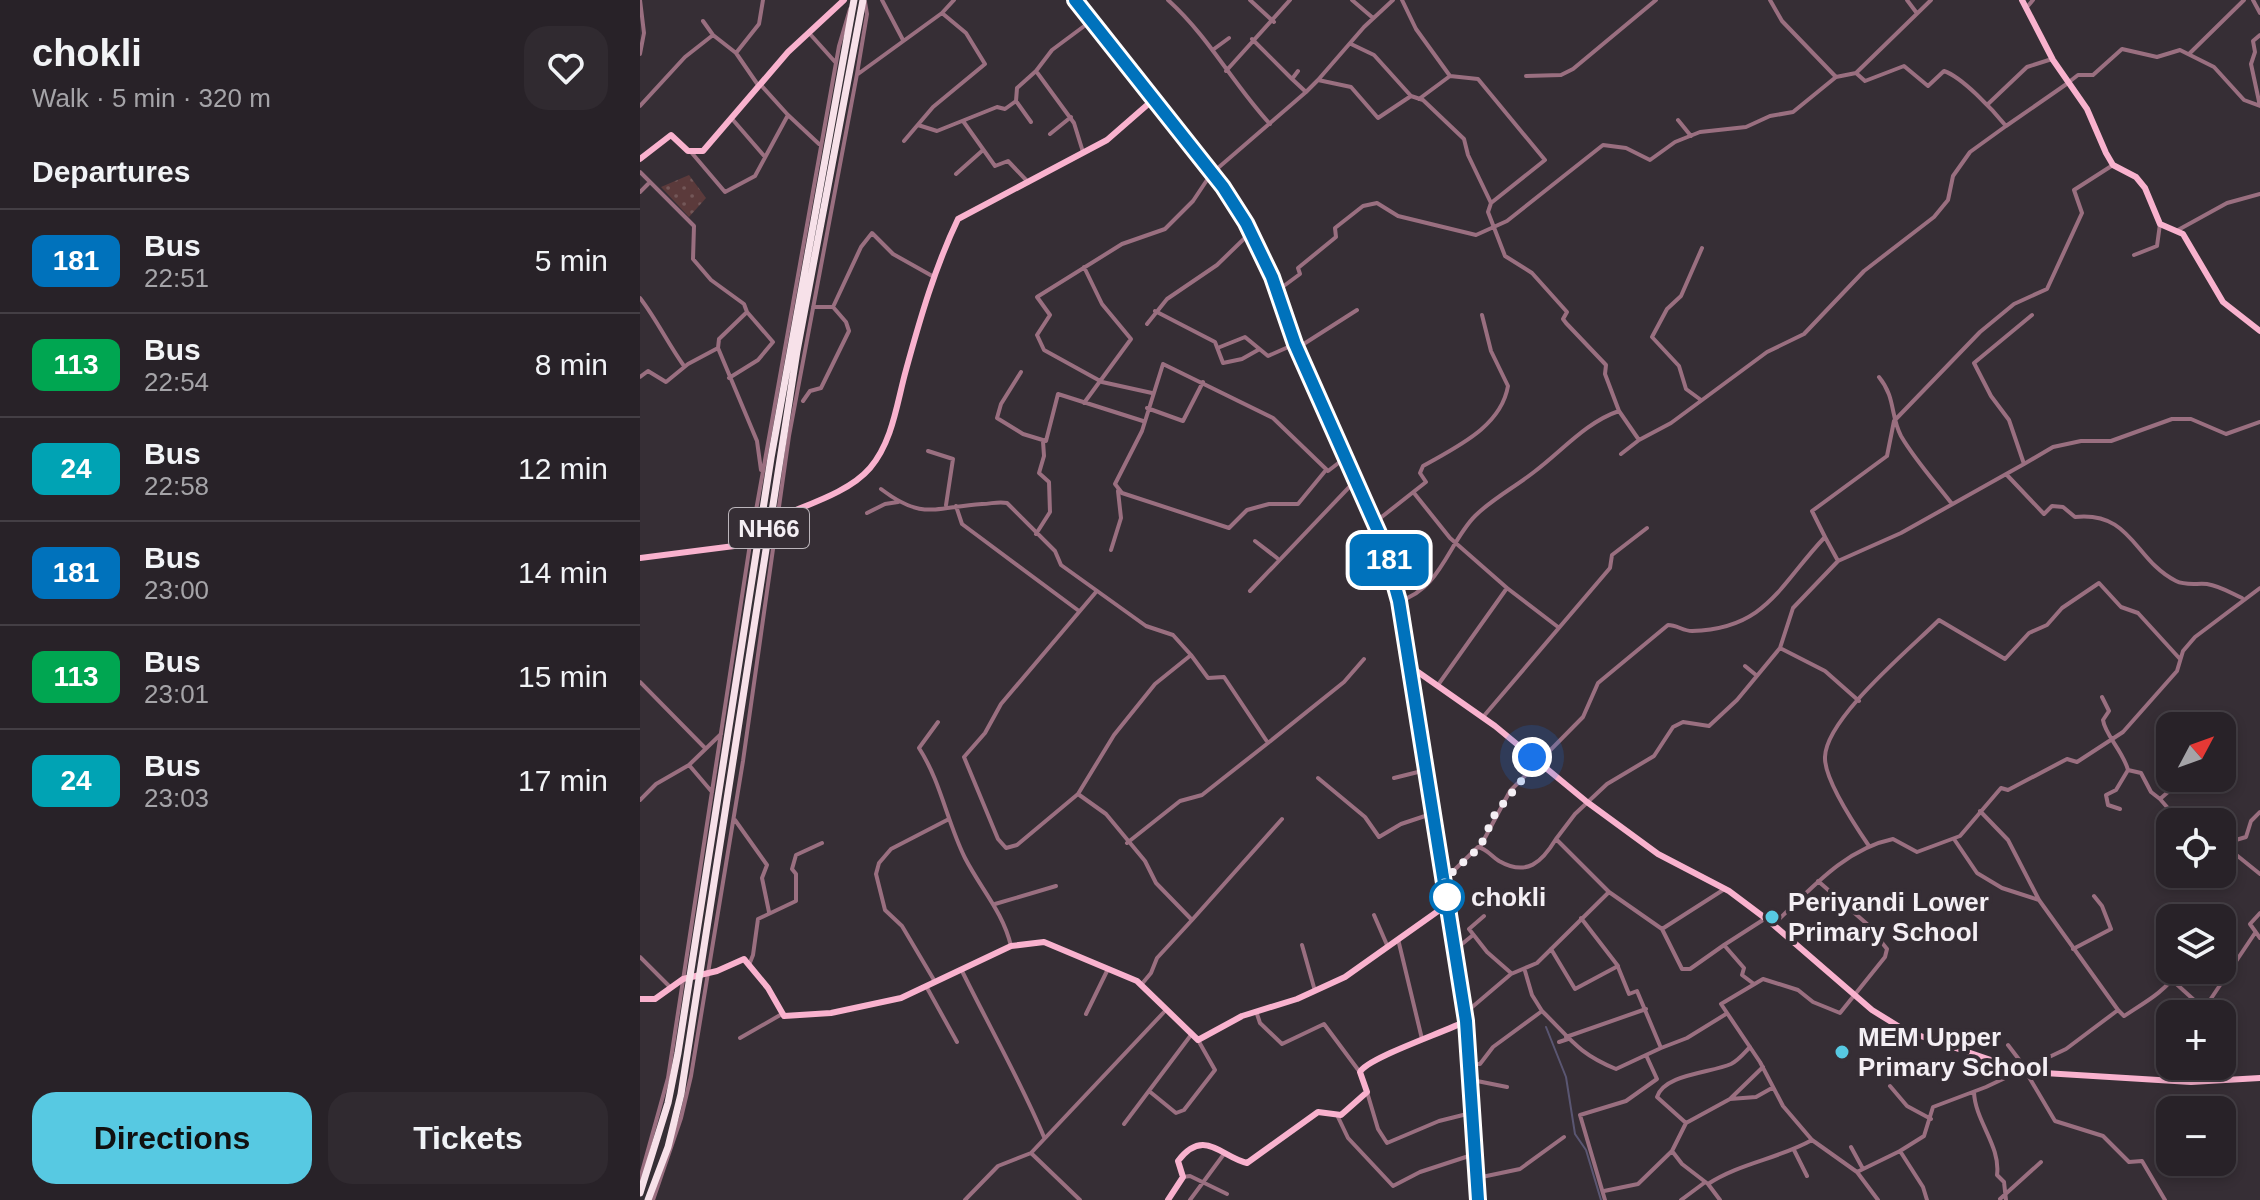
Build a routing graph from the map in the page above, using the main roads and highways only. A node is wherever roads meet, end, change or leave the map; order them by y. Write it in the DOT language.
graph roads {
  1 [pos="844,0"];
  2 [pos="864,0"];
  3 [pos="1075,0"];
  4 [pos="2022,0"];
  5 [pos="854,2"];
  6 [pos="1154,99"];
  7 [pos="640,159"];
  8 [pos="2260,331"];
  9 [pos="773,542"];
  10 [pos="750,544"];
  11 [pos="640,558"];
  12 [pos="1408,665"];
  13 [pos="1448,904"];
  14 [pos="703,974"];
  15 [pos="686,978"];
  16 [pos="640,999"];
  17 [pos="1465,1017"];
  18 [pos="2260,1078"];
  19 [pos="640,1193"];
  20 [pos="650,1200"];
  21 [pos="1168,1200"];
  22 [pos="1478,1200"];
  1 -- 7 [label="main road"];
  2 -- 14 [label="highway, NH66"];
  3 -- 6 [label="main road"];
  4 -- 8 [label="main road"];
  5 -- 15 [label="highway, NH66"];
  6 -- 9 [label="main road"];
  6 -- 12 [label="main road"];
  10 -- 11 [label="main road"];
  12 -- 13 [label="main road"];
  12 -- 18 [label="main road"];
  13 -- 14 [label="main road"];
  13 -- 17 [label="main road"];
  14 -- 15 [label="main road"];
  14 -- 20 [label="highway, NH66"];
  15 -- 16 [label="main road"];
  15 -- 19 [label="highway, NH66"];
  17 -- 21 [label="main road"];
  17 -- 22 [label="main road"];
}
